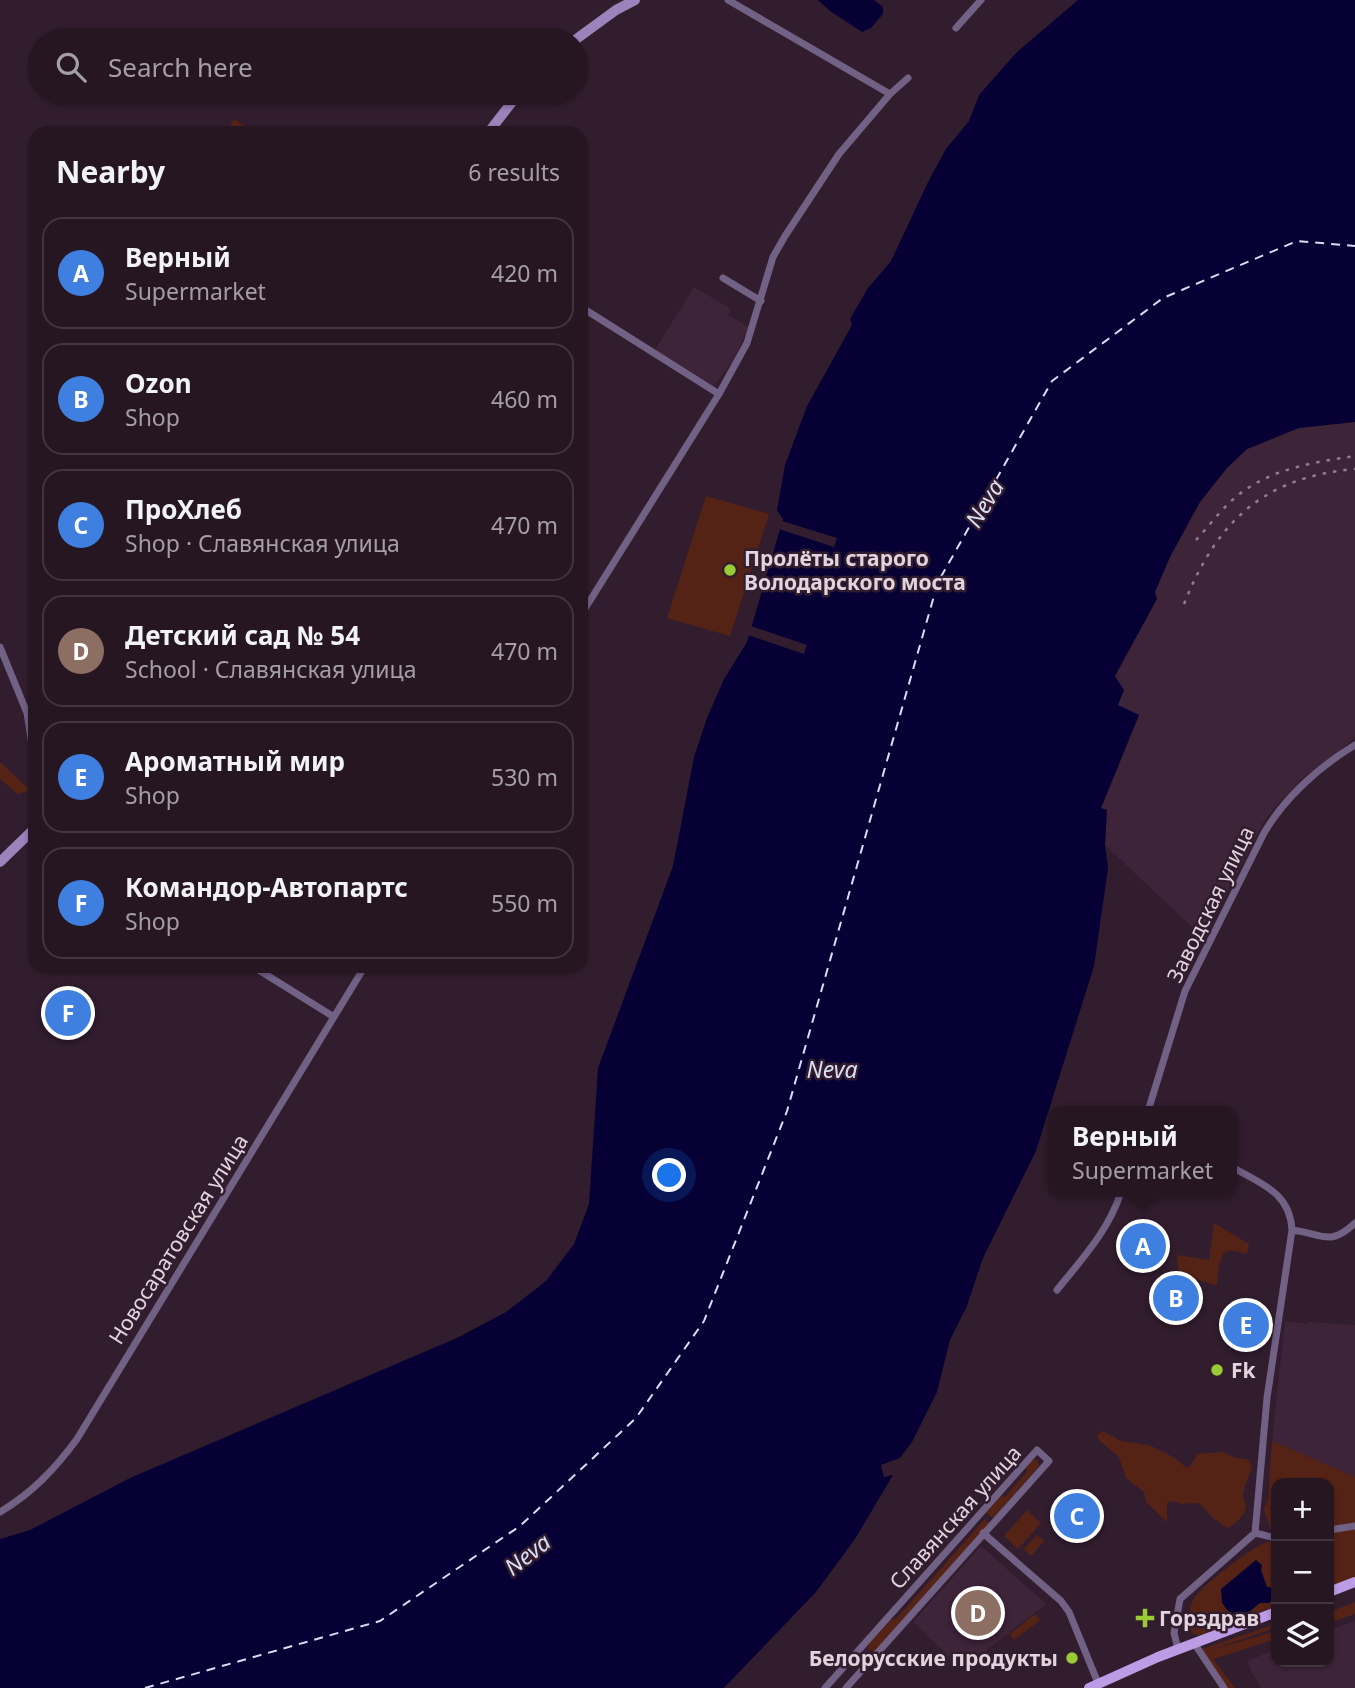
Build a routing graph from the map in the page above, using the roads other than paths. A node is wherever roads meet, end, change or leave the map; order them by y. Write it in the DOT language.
graph roads {
  1 [pos="635,0"];
  2 [pos="728,0"];
  3 [pos="981,0"];
  4 [pos="956,28"];
  5 [pos="588,30"];
  6 [pos="908,78"];
  7 [pos="890,94"];
  8 [pos="510,105"];
  9 [pos="493,126"];
  10 [pos="723,278"];
  11 [pos="761,300"];
  12 [pos="588,311"];
  13 [pos="719,394"];
  14 [pos="588,604"];
  15 [pos="0,647"];
  16 [pos="28,719"];
  17 [pos="1355,745"];
  18 [pos="28,835"];
  19 [pos="0,862"];
  20 [pos="263,973"];
  21 [pos="361,973"];
  22 [pos="334,1017"];
  23 [pos="1150,1106"];
  24 [pos="1237,1170"];
  25 [pos="1119,1197"];
  26 [pos="1355,1223"];
  27 [pos="1292,1230"];
  28 [pos="1057,1290"];
  29 [pos="0,1512"];
  30 [pos="1355,1526"];
  31 [pos="1334,1529"];
  32 [pos="983,1533"];
  33 [pos="1255,1533"];
  34 [pos="1271,1537"];
  35 [pos="1355,1583"];
  36 [pos="1334,1590"];
  37 [pos="1271,1614"];
  38 [pos="1194,1643"];
  39 [pos="1178,1649"];
  40 [pos="858,1652"];
  41 [pos="869,1662"];
  42 [pos="1094,1686"];
  43 [pos="825,1688"];
  44 [pos="846,1688"];
  45 [pos="1224,1688"];
  1 -- 5 [label="main road"];
  2 -- 7 [label="street"];
  3 -- 4 [label="street"];
  6 -- 7 [label="street"];
  7 -- 11 [label="street"];
  8 -- 9 [label="main road"];
  10 -- 11 [label="street"];
  11 -- 13 [label="street"];
  12 -- 13 [label="street"];
  13 -- 14 [label="street"];
  15 -- 16 [label="street"];
  17 -- 23 [label="street, Заводская улица"];
  18 -- 19 [label="main road"];
  20 -- 22 [label="street"];
  21 -- 22 [label="street, Новосаратовская улица"];
  22 -- 29 [label="street, Новосаратовская улица"];
  24 -- 27 [label="street"];
  25 -- 28 [label="street"];
  26 -- 27 [label="street"];
  27 -- 33 [label="street"];
  30 -- 31 [label="street"];
  32 -- 40 [label="street, Славянская улица"];
  32 -- 41 [label="street, Славянская улица"];
  32 -- 42 [label="street"];
  33 -- 34 [label="street"];
  33 -- 39 [label="street"];
  35 -- 36 [label="main road"];
  37 -- 38 [label="main road"];
  38 -- 39 [label="main road"];
  38 -- 45 [label="street"];
  39 -- 42 [label="main road"];
  40 -- 41 [label="street"];
  40 -- 43 [label="street, Славянская улица"];
  41 -- 44 [label="street, Славянская улица"];
}
